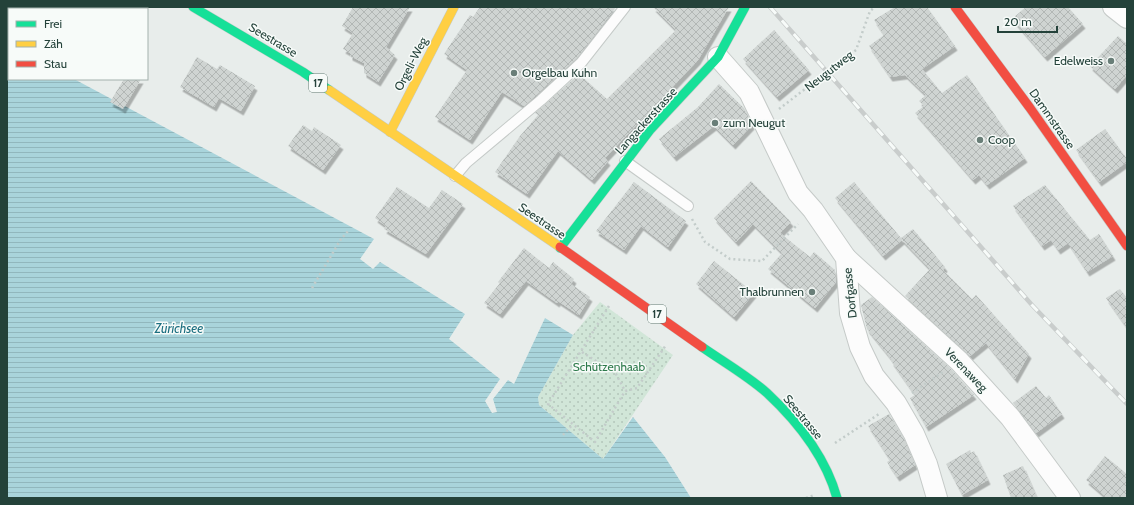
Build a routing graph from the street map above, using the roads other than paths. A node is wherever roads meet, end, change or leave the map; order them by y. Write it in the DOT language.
graph roads {
  1 [pos="193,7"];
  2 [pos="454,7"];
  3 [pos="625,7"];
  4 [pos="745,7"];
  5 [pos="956,7"];
  6 [pos="1113,7"];
  7 [pos="208,10"];
  8 [pos="1127,18"];
  9 [pos="718,57"];
  10 [pos="390,132"];
  11 [pos="625,161"];
  12 [pos="455,176"];
  13 [pos="688,211"];
  14 [pos="1127,246"];
  15 [pos="560,248"];
  16 [pos="846,258"];
  17 [pos="838,498"];
  18 [pos="937,498"];
  19 [pos="1070,498"];
  1 -- 7 [label="main road, Seestrasse / 17"];
  2 -- 10 [label="main road, Orgeli-Weg"];
  3 -- 12 [label="lane"];
  4 -- 9 [label="main road, Langackerstrasse"];
  5 -- 14 [label="main road, Dammstrasse"];
  6 -- 8 [label="street"];
  7 -- 10 [label="main road, Seestrasse / 17"];
  9 -- 11 [label="main road, Langackerstrasse"];
  9 -- 16 [label="street, Dorfgasse"];
  10 -- 12 [label="main road, Seestrasse / 17"];
  11 -- 13 [label="lane"];
  11 -- 15 [label="main road, Langackerstrasse"];
  12 -- 15 [label="main road, Seestrasse / 17"];
  15 -- 17 [label="main road, Seestrasse / 17"];
  16 -- 18 [label="street, Dorfgasse"];
  16 -- 19 [label="street, Verenaweg"];
}
